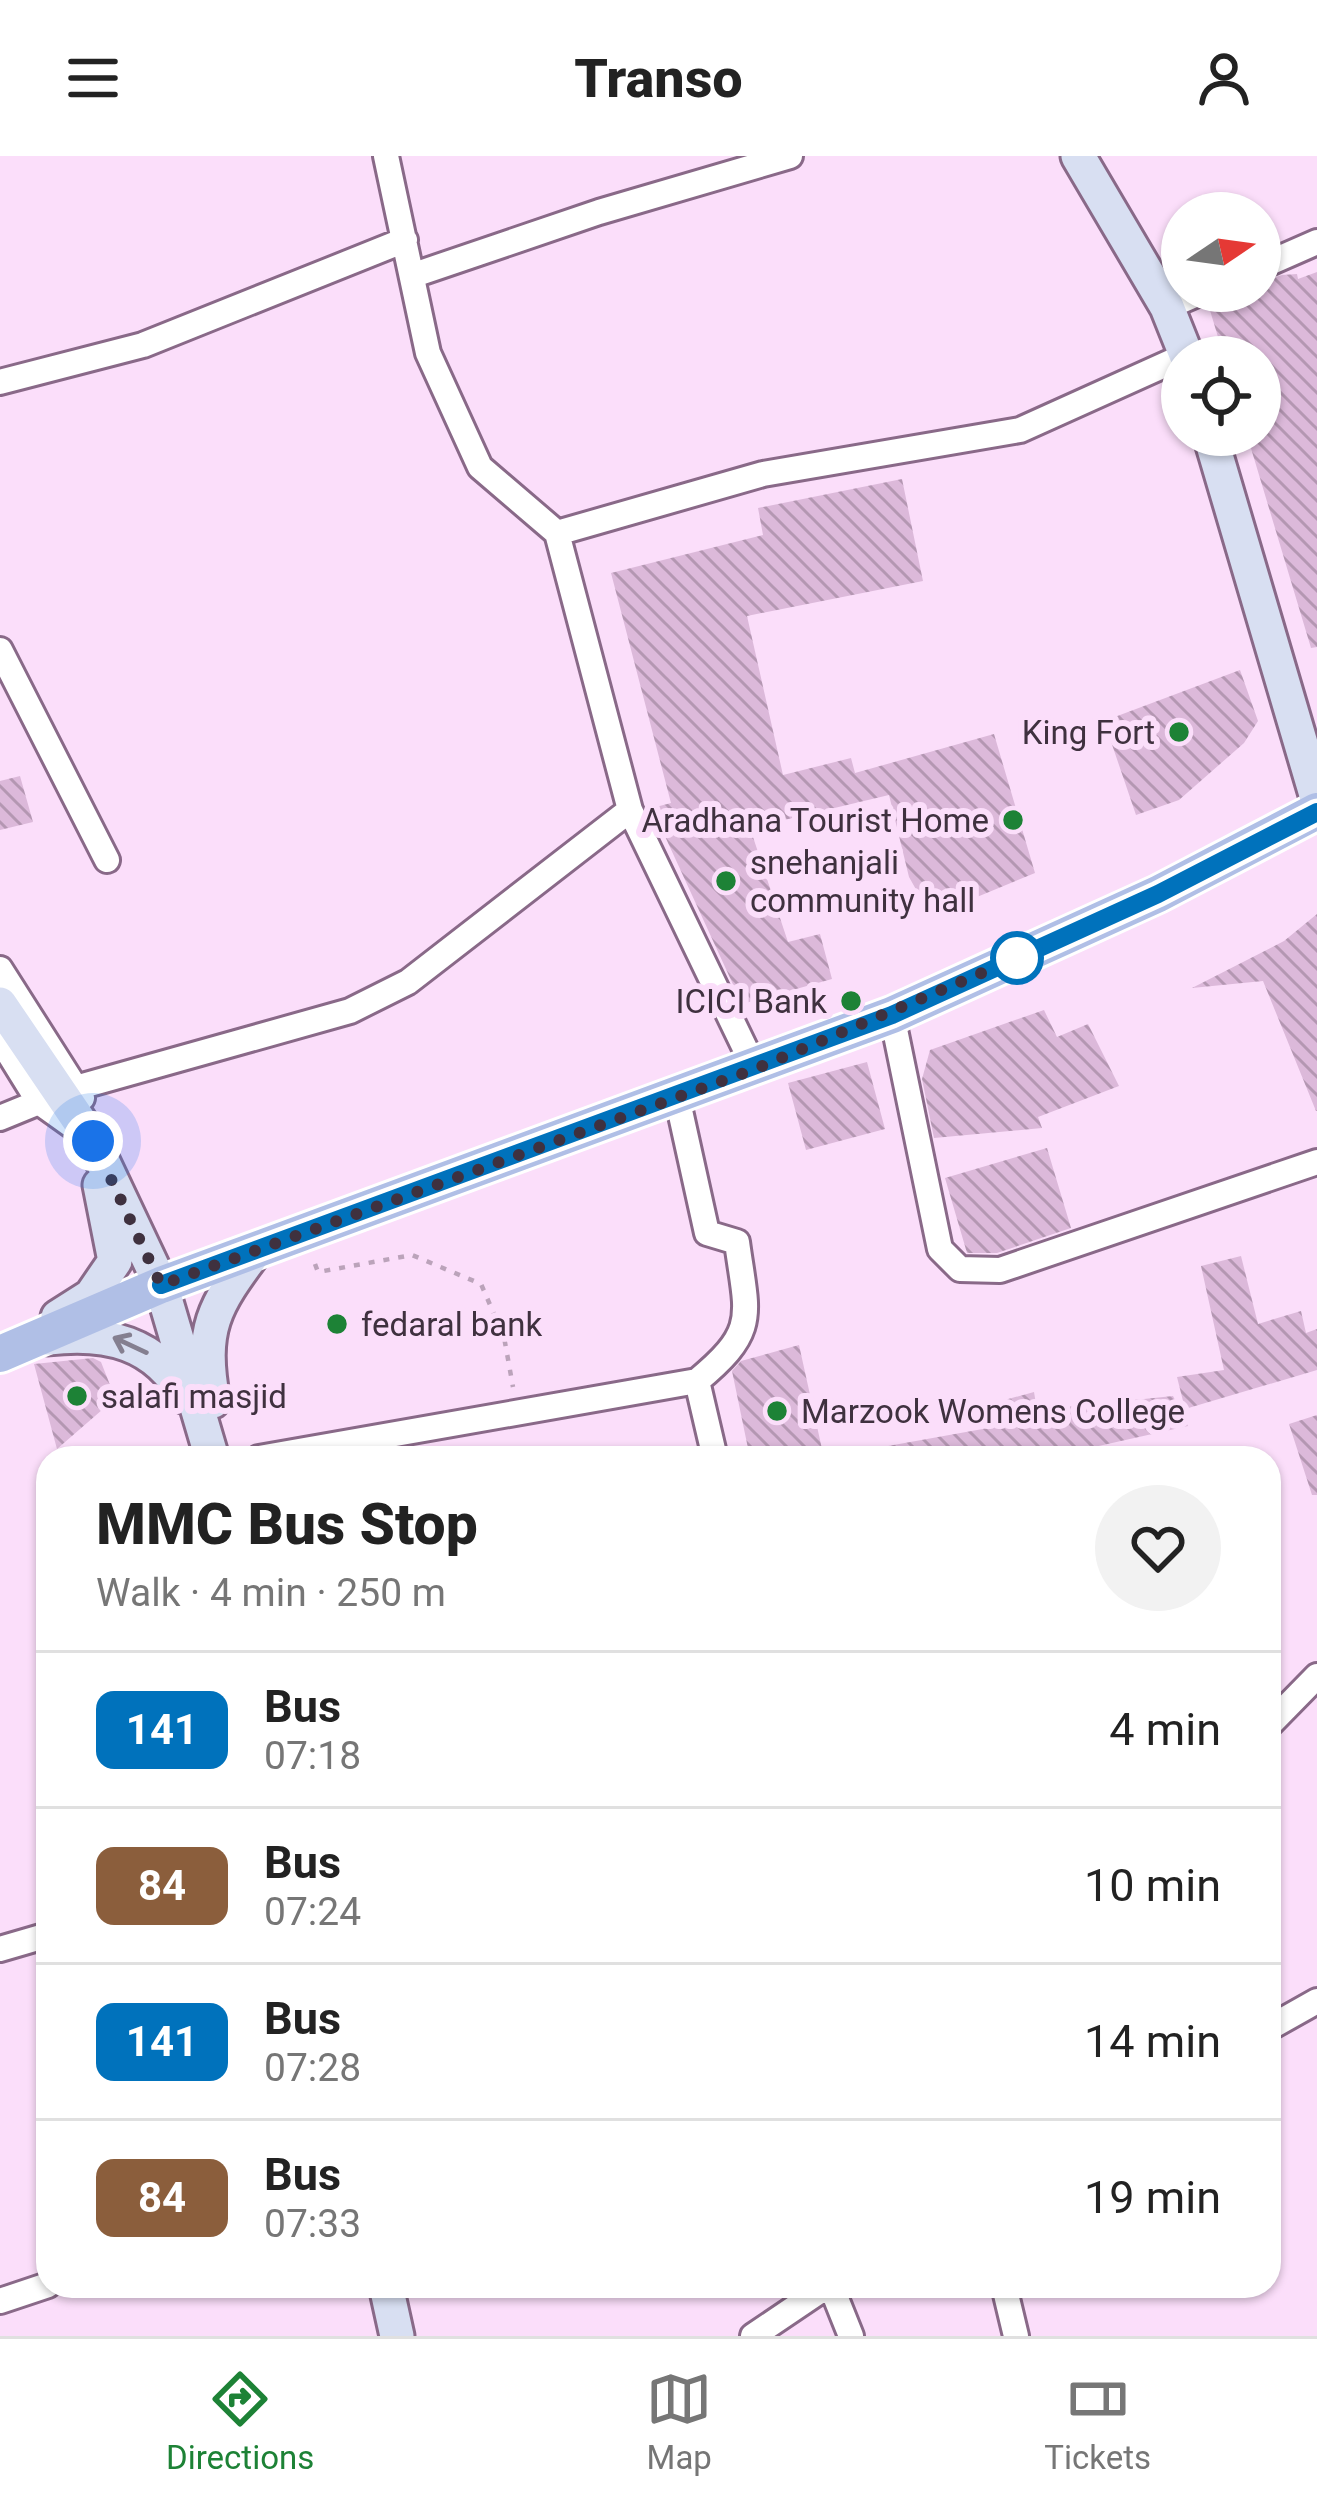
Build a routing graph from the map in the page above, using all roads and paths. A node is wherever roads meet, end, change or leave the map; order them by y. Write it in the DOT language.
graph roads {
  1 [pos="386,156"];
  2 [pos="790,156"];
  3 [pos="1078,156"];
  4 [pos="405,240"];
  5 [pos="1317,242"];
  6 [pos="1281,258"];
  7 [pos="414,275"];
  8 [pos="1161,297"];
  9 [pos="1161,367"];
  10 [pos="0,382"];
  11 [pos="1216,456"];
  12 [pos="557,532"];
  13 [pos="0,650"];
  14 [pos="1317,798"];
  15 [pos="630,810"];
  16 [pos="1317,812"];
  17 [pos="106,860"];
  18 [pos="0,969"];
  19 [pos="0,1004"];
  20 [pos="892,1015"];
  21 [pos="0,1039"];
  22 [pos="755,1069"];
  23 [pos="79,1087"];
  24 [pos="677,1097"];
  25 [pos="39,1102"];
  26 [pos="0,1118"];
  27 [pos="98,1154"];
  28 [pos="1317,1162"];
  29 [pos="302,1234"];
  30 [pos="256,1250"];
  31 [pos="161,1285"];
  32 [pos="10,1347"];
  33 [pos="697,1381"];
  34 [pos="517,1411"];
  35 [pos="201,1425"];
  36 [pos="209,1446"];
  37 [pos="213,1446"];
  38 [pos="325,1446"];
  39 [pos="712,1446"];
  40 [pos="1317,1676"];
  41 [pos="1281,1713"];
  42 [pos="36,1938"];
  43 [pos="0,1949"];
  44 [pos="1317,2001"];
  45 [pos="1281,2021"];
  46 [pos="36,2289"];
  47 [pos="389,2298"];
  48 [pos="811,2298"];
  49 [pos="834,2298"];
  50 [pos="1007,2298"];
  51 [pos="0,2301"];
  52 [pos="397,2336"];
  53 [pos="753,2336"];
  54 [pos="851,2336"];
  55 [pos="1016,2336"];
  1 -- 4 [label="street"];
  2 -- 7 [label="street"];
  3 -- 8 [label="main road"];
  4 -- 7 [label="street"];
  4 -- 10 [label="street"];
  5 -- 6 [label="street"];
  7 -- 12 [label="street"];
  9 -- 12 [label="street"];
  11 -- 14 [label="main road"];
  12 -- 15 [label="street"];
  13 -- 17 [label="street"];
  15 -- 22 [label="street"];
  15 -- 23 [label="street"];
  16 -- 20 [label="main road"];
  18 -- 23 [label="street"];
  19 -- 27 [label="main road"];
  20 -- 22 [label="main road"];
  20 -- 28 [label="street"];
  21 -- 25 [label="street"];
  22 -- 24 [label="main road"];
  23 -- 27 [label="street"];
  24 -- 29 [label="main road"];
  24 -- 33 [label="street"];
  25 -- 26 [label="street"];
  25 -- 27 [label="street"];
  27 -- 31 [label="main road"];
  27 -- 32 [label="main road"];
  29 -- 30 [label="main road"];
  29 -- 34 [label="path"];
  30 -- 31 [label="main road"];
  30 -- 37 [label="main road"];
  31 -- 32 [label="main road"];
  31 -- 35 [label="main road"];
  35 -- 32 [label="main road, one-way"];
  33 -- 34 [label="street"];
  33 -- 39 [label="street"];
  34 -- 38 [label="street"];
  35 -- 36 [label="main road"];
  40 -- 41 [label="street"];
  42 -- 43 [label="street"];
  44 -- 45 [label="street"];
  46 -- 51 [label="street"];
  47 -- 52 [label="main road"];
  48 -- 53 [label="street"];
  49 -- 54 [label="street"];
  50 -- 55 [label="street"];
}
